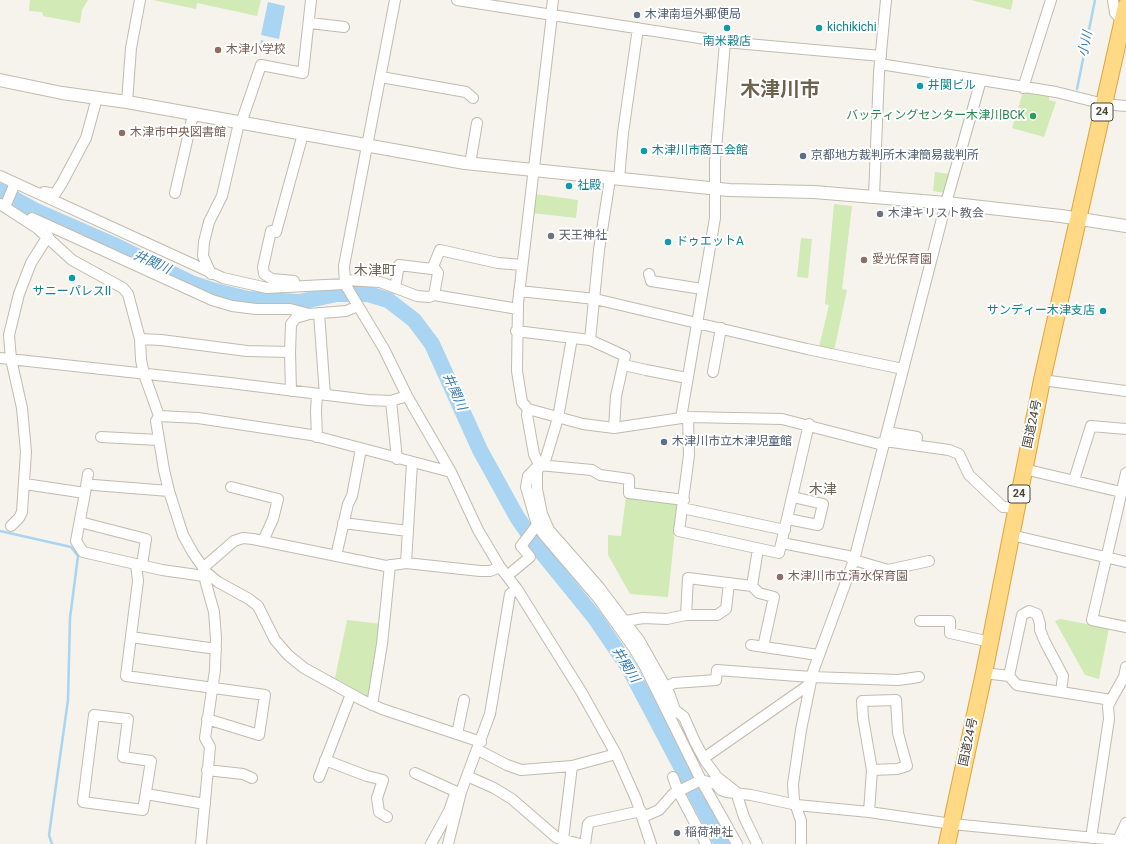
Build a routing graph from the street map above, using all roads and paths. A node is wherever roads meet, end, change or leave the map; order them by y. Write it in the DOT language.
graph roads {
  1 [pos="140,0"];
  2 [pos="312,0"];
  3 [pos="395,0"];
  4 [pos="457,0"];
  5 [pos="553,0"];
  6 [pos="882,0"];
  7 [pos="1051,0"];
  8 [pos="1113,0"];
  9 [pos="1126,6"];
  10 [pos="552,15"];
  11 [pos="310,23"];
  12 [pos="1124,23"];
  13 [pos="344,27"];
  14 [pos="638,28"];
  15 [pos="725,42"];
  16 [pos="880,60"];
  17 [pos="381,77"];
  18 [pos="0,80"];
  19 [pos="981,80"];
  20 [pos="1022,88"];
  21 [pos="97,98"];
  22 [pos="473,98"];
  23 [pos="127,102"];
  24 [pos="1104,104"];
  25 [pos="1126,106"];
  26 [pos="193,115"];
  27 [pos="477,122"];
  28 [pos="240,123"];
  29 [pos="303,134"];
  30 [pos="367,145"];
  31 [pos="470,164"];
  32 [pos="534,172"];
  33 [pos="0,176"];
  34 [pos="614,179"];
  35 [pos="15,185"];
  36 [pos="715,188"];
  37 [pos="175,193"];
  38 [pos="874,196"];
  39 [pos="946,203"];
  40 [pos="3,205"];
  41 [pos="1077,219"];
  42 [pos="1126,226"];
  43 [pos="48,236"];
  44 [pos="522,265"];
  45 [pos="433,266"];
  46 [pos="211,274"];
  47 [pos="648,274"];
  48 [pos="346,284"];
  49 [pos="331,286"];
  50 [pos="395,288"];
  51 [pos="702,290"];
  52 [pos="519,291"];
  53 [pos="434,295"];
  54 [pos="596,299"];
  55 [pos="356,304"];
  56 [pos="518,308"];
  57 [pos="314,313"];
  58 [pos="696,322"];
  59 [pos="721,328"];
  60 [pos="516,331"];
  61 [pos="572,338"];
  62 [pos="140,339"];
  63 [pos="590,340"];
  64 [pos="290,352"];
  65 [pos="0,358"];
  66 [pos="11,360"];
  67 [pos="624,364"];
  68 [pos="903,369"];
  69 [pos="713,372"];
  70 [pos="144,374"];
  71 [pos="687,378"];
  72 [pos="1042,380"];
  73 [pos="291,390"];
  74 [pos="1126,391"];
  75 [pos="321,394"];
  76 [pos="407,396"];
  77 [pos="391,401"];
  78 [pos="528,409"];
  79 [pos="159,416"];
  80 [pos="684,417"];
  81 [pos="558,418"];
  82 [pos="809,424"];
  83 [pos="614,428"];
  84 [pos="1126,429"];
  85 [pos="886,436"];
  86 [pos="101,437"];
  87 [pos="317,437"];
  88 [pos="159,440"];
  89 [pos="361,449"];
  90 [pos="397,459"];
  91 [pos="412,463"];
  92 [pos="539,465"];
  93 [pos="1024,469"];
  94 [pos="450,472"];
  95 [pos="1126,473"];
  96 [pos="88,474"];
  97 [pos="1074,480"];
  98 [pos="25,484"];
  99 [pos="94,485"];
  100 [pos="231,487"];
  101 [pos="169,490"];
  102 [pos="1121,492"];
  103 [pos="85,493"];
  104 [pos="793,497"];
  105 [pos="683,504"];
  106 [pos="1017,508"];
  107 [pos="788,519"];
  108 [pos="80,522"];
  109 [pos="343,523"];
  110 [pos="11,526"];
  111 [pos="535,527"];
  112 [pos="785,530"];
  113 [pos="408,531"];
  114 [pos="1011,535"];
  115 [pos="263,541"];
  116 [pos="782,543"];
  117 [pos="758,549"];
  118 [pos="336,556"];
  119 [pos="1106,557"];
  120 [pos="854,560"];
  121 [pos="929,561"];
  122 [pos="1126,562"];
  123 [pos="406,563"];
  124 [pos="139,564"];
  125 [pos="390,565"];
  126 [pos="500,566"];
  127 [pos="205,573"];
  128 [pos="507,576"];
  129 [pos="729,583"];
  130 [pos="752,586"];
  131 [pos="517,589"];
  132 [pos="686,615"];
  133 [pos="626,621"];
  134 [pos="920,621"];
  135 [pos="1126,627"];
  136 [pos="131,637"];
  137 [pos="990,642"];
  138 [pos="751,645"];
  139 [pos="763,647"];
  140 [pos="216,649"];
  141 [pos="818,655"];
  142 [pos="1126,667"];
  143 [pos="984,673"];
  144 [pos="1009,676"];
  145 [pos="919,677"];
  146 [pos="810,680"];
  147 [pos="666,687"];
  148 [pos="212,688"];
  149 [pos="1061,692"];
  150 [pos="351,694"];
  151 [pos="464,700"];
  152 [pos="1111,700"];
  153 [pos="372,705"];
  154 [pos="675,710"];
  155 [pos="207,719"];
  156 [pos="456,734"];
  157 [pos="479,746"];
  158 [pos="616,754"];
  159 [pos="688,754"];
  160 [pos="704,758"];
  161 [pos="325,760"];
  162 [pos="572,766"];
  163 [pos="208,770"];
  164 [pos="872,770"];
  165 [pos="415,773"];
  166 [pos="467,776"];
  167 [pos="318,777"];
  168 [pos="673,777"];
  169 [pos="252,778"];
  170 [pos="699,781"];
  171 [pos="680,791"];
  172 [pos="460,792"];
  173 [pos="736,792"];
  174 [pos="146,794"];
  175 [pos="206,804"];
  176 [pos="797,805"];
  177 [pos="869,812"];
  178 [pos="642,814"];
  179 [pos="387,817"];
  180 [pos="1126,823"];
  181 [pos="952,824"];
  182 [pos="1091,838"];
  183 [pos="563,840"];
  184 [pos="1122,840"];
  185 [pos="201,844"];
  186 [pos="431,844"];
  187 [pos="448,844"];
  188 [pos="580,844"];
  189 [pos="585,844"];
  190 [pos="651,844"];
  191 [pos="706,844"];
  192 [pos="737,844"];
  193 [pos="757,844"];
  194 [pos="801,844"];
  195 [pos="947,844"];
  1 -- 23 [label="street"];
  2 -- 11 [label="street"];
  3 -- 17 [label="street"];
  4 -- 10 [label="street"];
  5 -- 10 [label="street"];
  6 -- 16 [label="street"];
  7 -- 20 [label="street"];
  8 -- 12 [label="street"];
  9 -- 12 [label="highway, 国道24号 / 24"];
  10 -- 14 [label="street"];
  10 -- 32 [label="street"];
  11 -- 13 [label="street"];
  11 -- 28 [label="street"];
  12 -- 24 [label="highway, 国道24号 / 24"];
  14 -- 15 [label="street"];
  14 -- 34 [label="street"];
  15 -- 16 [label="street"];
  15 -- 36 [label="street"];
  16 -- 19 [label="street"];
  16 -- 38 [label="street"];
  17 -- 22 [label="street"];
  17 -- 30 [label="street"];
  18 -- 21 [label="street"];
  19 -- 20 [label="street"];
  19 -- 39 [label="street"];
  20 -- 24 [label="street"];
  21 -- 23 [label="street"];
  21 -- 35 [label="street"];
  23 -- 26 [label="street"];
  24 -- 25 [label="street"];
  24 -- 41 [label="highway, 国道24号 / 24"];
  26 -- 28 [label="street"];
  26 -- 37 [label="street"];
  27 -- 31 [label="street"];
  28 -- 29 [label="street"];
  28 -- 46 [label="street"];
  29 -- 30 [label="street"];
  29 -- 49 [label="street"];
  30 -- 31 [label="street"];
  30 -- 48 [label="street"];
  31 -- 32 [label="street"];
  32 -- 34 [label="street"];
  32 -- 44 [label="street"];
  33 -- 35 [label="street"];
  34 -- 36 [label="street"];
  34 -- 54 [label="street"];
  35 -- 40 [label="street"];
  35 -- 46 [label="street"];
  36 -- 38 [label="street"];
  36 -- 51 [label="street"];
  38 -- 39 [label="street"];
  39 -- 41 [label="street"];
  39 -- 68 [label="street"];
  40 -- 43 [label="street"];
  40 -- 57 [label="street"];
  41 -- 42 [label="street"];
  41 -- 72 [label="highway, 国道24号 / 24"];
  43 -- 62 [label="street"];
  43 -- 66 [label="street"];
  44 -- 45 [label="street"];
  44 -- 52 [label="street"];
  45 -- 50 [label="street"];
  45 -- 53 [label="street"];
  46 -- 49 [label="street"];
  47 -- 51 [label="street"];
  48 -- 49 [label="street"];
  48 -- 50 [label="street"];
  48 -- 55 [label="street"];
  50 -- 53 [label="street"];
  51 -- 58 [label="street"];
  52 -- 54 [label="street"];
  52 -- 56 [label="street"];
  53 -- 56 [label="street"];
  54 -- 58 [label="street"];
  54 -- 63 [label="street"];
  55 -- 57 [label="street"];
  55 -- 76 [label="street"];
  56 -- 60 [label="street"];
  57 -- 64 [label="street"];
  57 -- 75 [label="street"];
  58 -- 59 [label="street"];
  58 -- 71 [label="street"];
  59 -- 68 [label="street"];
  59 -- 69 [label="street"];
  60 -- 61 [label="street"];
  60 -- 78 [label="street"];
  61 -- 63 [label="street"];
  61 -- 81 [label="street"];
  62 -- 64 [label="street"];
  62 -- 70 [label="street"];
  63 -- 67 [label="street"];
  64 -- 73 [label="street"];
  65 -- 66 [label="street"];
  66 -- 70 [label="street"];
  66 -- 98 [label="street"];
  67 -- 71 [label="street"];
  67 -- 83 [label="street"];
  68 -- 85 [label="street"];
  70 -- 73 [label="street"];
  70 -- 79 [label="street"];
  71 -- 80 [label="street"];
  72 -- 74 [label="street"];
  72 -- 93 [label="highway, 国道24号 / 24"];
  73 -- 75 [label="street"];
  75 -- 77 [label="street"];
  75 -- 87 [label="street"];
  76 -- 77 [label="street"];
  76 -- 94 [label="street"];
  77 -- 90 [label="street"];
  78 -- 81 [label="street"];
  78 -- 92 [label="street"];
  79 -- 87 [label="street"];
  79 -- 88 [label="street"];
  80 -- 82 [label="street"];
  80 -- 83 [label="street"];
  80 -- 105 [label="street"];
  81 -- 83 [label="street"];
  81 -- 92 [label="street"];
  82 -- 85 [label="street"];
  82 -- 104 [label="street"];
  84 -- 97 [label="street"];
  85 -- 106 [label="street"];
  85 -- 120 [label="street"];
  86 -- 88 [label="street"];
  87 -- 89 [label="street"];
  88 -- 101 [label="street"];
  89 -- 90 [label="street"];
  89 -- 109 [label="street"];
  90 -- 91 [label="street"];
  91 -- 94 [label="street"];
  91 -- 113 [label="street"];
  92 -- 105 [label="street"];
  92 -- 111 [label="street"];
  92 -- 133 [label="street"];
  93 -- 97 [label="street"];
  93 -- 106 [label="highway, 国道24号 / 24"];
  94 -- 126 [label="street"];
  95 -- 102 [label="street"];
  96 -- 103 [label="street"];
  97 -- 102 [label="street"];
  98 -- 103 [label="street"];
  98 -- 110 [label="street"];
  99 -- 101 [label="street"];
  100 -- 115 [label="street"];
  101 -- 127 [label="street"];
  102 -- 119 [label="street"];
  103 -- 108 [label="street"];
  104 -- 107 [label="street"];
  104 -- 107 [label="street"];
  105 -- 112 [label="street"];
  105 -- 117 [label="street"];
  106 -- 114 [label="highway, 国道24号 / 24"];
  107 -- 112 [label="street"];
  108 -- 124 [label="street"];
  108 -- 124 [label="street"];
  109 -- 113 [label="street"];
  109 -- 118 [label="street"];
  111 -- 128 [label="street"];
  111 -- 159 [label="street"];
  112 -- 116 [label="street"];
  113 -- 123 [label="street"];
  114 -- 119 [label="street"];
  114 -- 137 [label="highway, 国道24号 / 24"];
  115 -- 118 [label="street"];
  115 -- 127 [label="street"];
  116 -- 117 [label="street"];
  116 -- 120 [label="street"];
  117 -- 130 [label="street"];
  118 -- 125 [label="street"];
  119 -- 122 [label="street"];
  119 -- 135 [label="street"];
  120 -- 121 [label="street"];
  120 -- 141 [label="street"];
  123 -- 125 [label="street"];
  123 -- 126 [label="street"];
  124 -- 127 [label="street"];
  124 -- 136 [label="street"];
  125 -- 153 [label="street"];
  126 -- 128 [label="street"];
  127 -- 140 [label="street"];
  127 -- 150 [label="street"];
  128 -- 131 [label="street"];
  129 -- 130 [label="street"];
  129 -- 132 [label="street"];
  129 -- 132 [label="street"];
  130 -- 139 [label="street"];
  131 -- 157 [label="street"];
  131 -- 158 [label="street"];
  132 -- 133 [label="street"];
  133 -- 147 [label="street"];
  134 -- 137 [label="street"];
  136 -- 140 [label="street"];
  136 -- 148 [label="street"];
  137 -- 143 [label="highway, 国道24号 / 24"];
  138 -- 139 [label="street"];
  139 -- 141 [label="street"];
  140 -- 148 [label="street"];
  141 -- 146 [label="street"];
  142 -- 152 [label="street"];
  143 -- 144 [label="street"];
  143 -- 181 [label="highway, 国道24号 / 24"];
  144 -- 149 [label="street"];
  144 -- 149 [label="street"];
  145 -- 146 [label="street"];
  146 -- 147 [label="street"];
  146 -- 160 [label="street"];
  146 -- 176 [label="street"];
  147 -- 154 [label="street"];
  148 -- 155 [label="street"];
  148 -- 155 [label="street"];
  149 -- 152 [label="street"];
  150 -- 153 [label="street"];
  150 -- 161 [label="street"];
  151 -- 156 [label="street"];
  152 -- 182 [label="street"];
  153 -- 156 [label="street"];
  154 -- 159 [label="street"];
  154 -- 160 [label="street"];
  155 -- 163 [label="street"];
  156 -- 157 [label="street"];
  157 -- 162 [label="street"];
  157 -- 166 [label="street"];
  158 -- 162 [label="street"];
  158 -- 178 [label="street"];
  159 -- 170 [label="street"];
  160 -- 173 [label="street"];
  161 -- 167 [label="street"];
  161 -- 179 [label="street"];
  162 -- 183 [label="street"];
  163 -- 169 [label="street"];
  163 -- 175 [label="street"];
  164 -- 164 [label="street"];
  164 -- 177 [label="street"];
  165 -- 172 [label="street"];
  166 -- 172 [label="street"];
  166 -- 183 [label="street"];
  168 -- 171 [label="street"];
  170 -- 171 [label="street"];
  170 -- 173 [label="street"];
  170 -- 192 [label="street"];
  171 -- 178 [label="street"];
  171 -- 191 [label="street"];
  172 -- 186 [label="street"];
  172 -- 187 [label="street"];
  173 -- 176 [label="street"];
  173 -- 193 [label="street"];
  174 -- 174 [label="street"];
  174 -- 175 [label="street"];
  175 -- 185 [label="street"];
  176 -- 177 [label="street"];
  176 -- 194 [label="street"];
  177 -- 181 [label="street"];
  178 -- 189 [label="street"];
  178 -- 190 [label="street"];
  180 -- 184 [label="street"];
  181 -- 182 [label="street"];
  181 -- 195 [label="highway, 国道24号 / 24"];
  182 -- 184 [label="street"];
  183 -- 188 [label="street"];
}
